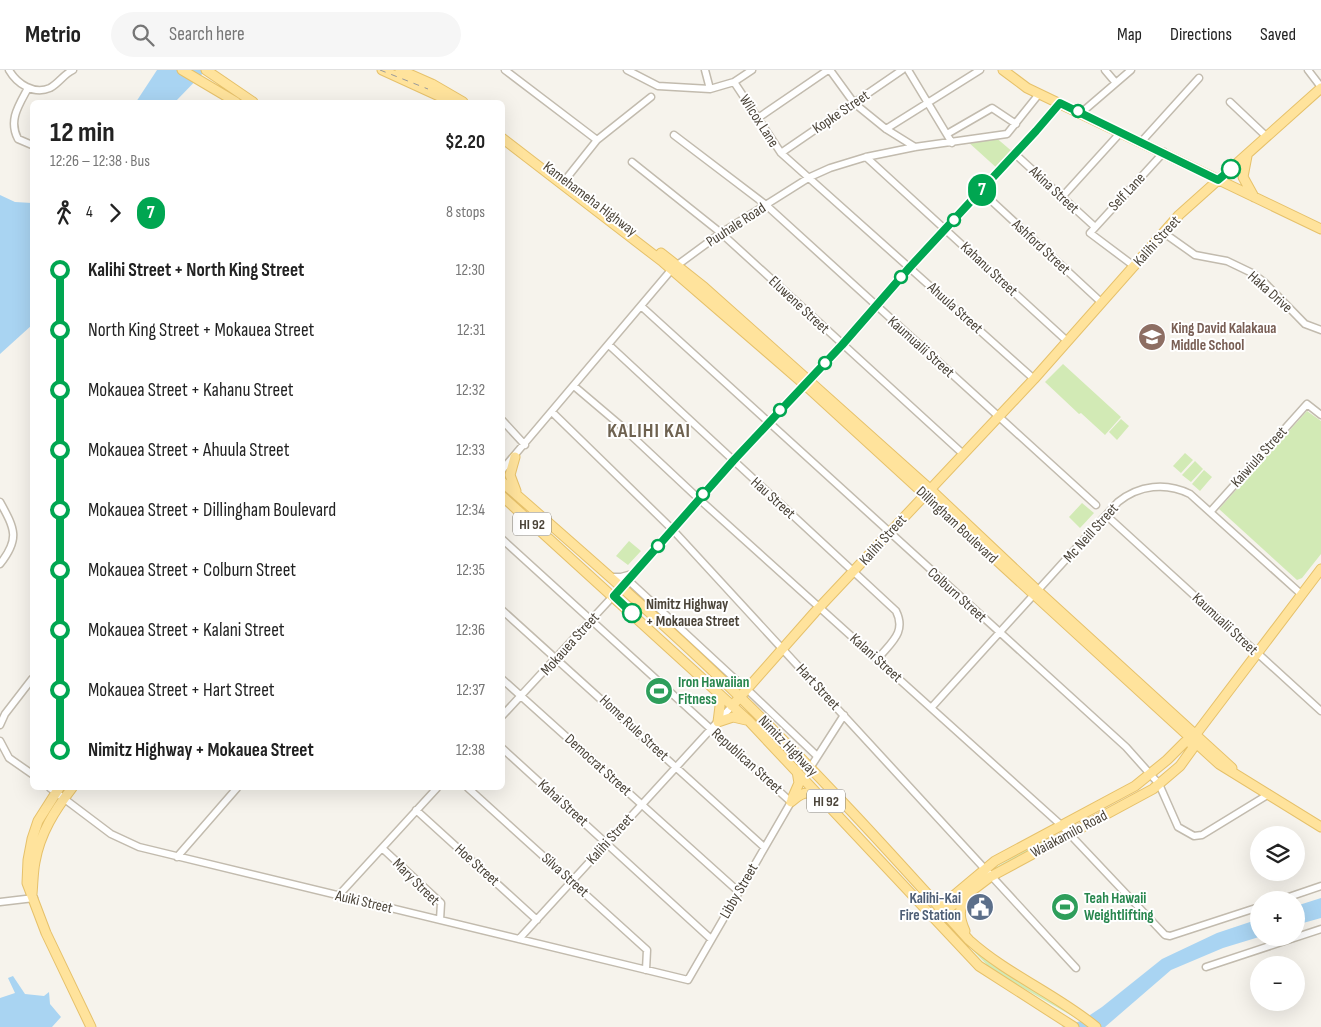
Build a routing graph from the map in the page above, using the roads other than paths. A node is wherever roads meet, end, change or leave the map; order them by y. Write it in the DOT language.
graph roads {
  1 [pos="9,70"];
  2 [pos="73,70"];
  3 [pos="182,70"];
  4 [pos="206,70"];
  5 [pos="382,70"];
  6 [pos="400,70"];
  7 [pos="505,70"];
  8 [pos="627,70"];
  9 [pos="705,70"];
  10 [pos="752,70"];
  11 [pos="829,70"];
  12 [pos="902,70"];
  13 [pos="908,70"];
  14 [pos="980,70"];
  15 [pos="1003,70"];
  16 [pos="1105,70"];
  17 [pos="1131,70"];
  18 [pos="1308,70"];
  19 [pos="1199,78"];
  20 [pos="734,82"];
  21 [pos="1116,83"];
  22 [pos="1321,87"];
  23 [pos="28,88"];
  24 [pos="710,89"];
  25 [pos="1039,94"];
  26 [pos="651,97"];
  27 [pos="233,100"];
  28 [pos="250,100"];
  29 [pos="448,100"];
  30 [pos="460,100"];
  31 [pos="929,102"];
  32 [pos="1230,102"];
  33 [pos="854,103"];
  34 [pos="1060,103"];
  35 [pos="1081,113"];
  36 [pos="758,118"];
  37 [pos="1016,124"];
  38 [pos="886,129"];
  39 [pos="1121,132"];
  40 [pos="505,133"];
  41 [pos="947,134"];
  42 [pos="674,135"];
  43 [pos="1267,137"];
  44 [pos="505,140"];
  45 [pos="596,140"];
  46 [pos="1142,141"];
  47 [pos="952,143"];
  48 [pos="30,144"];
  49 [pos="915,147"];
  50 [pos="1164,152"];
  51 [pos="781,153"];
  52 [pos="1014,153"];
  53 [pos="1248,154"];
  54 [pos="866,157"];
  55 [pos="632,162"];
  56 [pos="810,177"];
  57 [pos="1218,180"];
  58 [pos="564,182"];
  59 [pos="981,192"];
  60 [pos="1062,197"];
  61 [pos="1254,197"];
  62 [pos="766,205"];
  63 [pos="946,229"];
  64 [pos="1321,229"];
  65 [pos="1092,230"];
  66 [pos="1164,232"];
  67 [pos="721,233"];
  68 [pos="1134,266"];
  69 [pos="675,267"];
  70 [pos="910,267"];
  71 [pos="1102,302"];
  72 [pos="640,306"];
  73 [pos="876,306"];
  74 [pos="1321,330"];
  75 [pos="1067,341"];
  76 [pos="609,345"];
  77 [pos="842,345"];
  78 [pos="1034,379"];
  79 [pos="806,382"];
  80 [pos="574,386"];
  81 [pos="552,413"];
  82 [pos="1321,414"];
  83 [pos="999,416"];
  84 [pos="505,423"];
  85 [pos="768,423"];
  86 [pos="525,445"];
  87 [pos="962,453"];
  88 [pos="733,461"];
  89 [pos="507,464"];
  90 [pos="505,485"];
  91 [pos="927,492"];
  92 [pos="518,496"];
  93 [pos="505,499"];
  94 [pos="699,499"];
  95 [pos="0,502"];
  96 [pos="1096,505"];
  97 [pos="505,506"];
  98 [pos="1211,511"];
  99 [pos="518,512"];
  100 [pos="1107,516"];
  101 [pos="672,529"];
  102 [pos="889,534"];
  103 [pos="505,542"];
  104 [pos="0,564"];
  105 [pos="1321,569"];
  106 [pos="854,572"];
  107 [pos="633,574"];
  108 [pos="609,576"];
  109 [pos="625,584"];
  110 [pos="1036,594"];
  111 [pos="1301,594"];
  112 [pos="614,596"];
  113 [pos="819,608"];
  114 [pos="505,613"];
  115 [pos="592,620"];
  116 [pos="999,633"];
  117 [pos="782,649"];
  118 [pos="1257,654"];
  119 [pos="557,658"];
  120 [pos="878,660"];
  121 [pos="755,680"];
  122 [pos="30,682"];
  123 [pos="505,682"];
  124 [pos="728,686"];
  125 [pos="739,686"];
  126 [pos="751,693"];
  127 [pos="718,694"];
  128 [pos="522,696"];
  129 [pos="740,697"];
  130 [pos="732,706"];
  131 [pos="931,708"];
  132 [pos="755,711"];
  133 [pos="1321,711"];
  134 [pos="505,713"];
  135 [pos="844,715"];
  136 [pos="749,721"];
  137 [pos="0,725"];
  138 [pos="714,726"];
  139 [pos="1193,739"];
  140 [pos="0,741"];
  141 [pos="505,751"];
  142 [pos="816,756"];
  143 [pos="676,767"];
  144 [pos="810,768"];
  145 [pos="797,770"];
  146 [pos="30,773"];
  147 [pos="1152,774"];
  148 [pos="1159,784"];
  149 [pos="54,790"];
  150 [pos="56,790"];
  151 [pos="70,790"];
  152 [pos="235,790"];
  153 [pos="435,790"];
  154 [pos="470,790"];
  155 [pos="1268,794"];
  156 [pos="823,797"];
  157 [pos="64,798"];
  158 [pos="791,802"];
  159 [pos="642,805"];
  160 [pos="416,810"];
  161 [pos="1061,825"];
  162 [pos="1321,827"];
  163 [pos="1069,833"];
  164 [pos="607,843"];
  165 [pos="764,847"];
  166 [pos="382,848"];
  167 [pos="177,857"];
  168 [pos="987,873"];
  169 [pos="572,880"];
  170 [pos="971,886"];
  171 [pos="1321,886"];
  172 [pos="1305,891"];
  173 [pos="739,892"];
  174 [pos="926,892"];
  175 [pos="33,896"];
  176 [pos="338,896"];
  177 [pos="0,902"];
  178 [pos="942,910"];
  179 [pos="1250,910"];
  180 [pos="933,917"];
  181 [pos="440,920"];
  182 [pos="537,920"];
  183 [pos="1321,930"];
  184 [pos="519,939"];
  185 [pos="711,940"];
  186 [pos="969,940"];
  187 [pos="1206,967"];
  188 [pos="1076,968"];
  189 [pos="646,970"];
  190 [pos="688,980"];
  191 [pos="90,1027"];
  192 [pos="1074,1027"];
  193 [pos="1096,1027"];
  1 -- 23 [label="street"];
  2 -- 23 [label="street"];
  3 -- 27 [label="main road"];
  4 -- 28 [label="main road"];
  5 -- 29 [label="main road"];
  6 -- 30 [label="main road"];
  7 -- 45 [label="street"];
  8 -- 24 [label="street"];
  9 -- 24 [label="street"];
  10 -- 20 [label="street"];
  11 -- 33 [label="street"];
  11 -- 36 [label="street"];
  12 -- 33 [label="street, Kopke Street"];
  13 -- 31 [label="street"];
  14 -- 31 [label="street"];
  15 -- 25 [label="main road"];
  16 -- 21 [label="street"];
  17 -- 21 [label="street"];
  18 -- 22 [label="street"];
  19 -- 46 [label="street"];
  20 -- 24 [label="street"];
  20 -- 36 [label="street, Wilcox Lane"];
  21 -- 35 [label="street"];
  22 -- 43 [label="main road, Kalihi Street"];
  23 -- 48 [label="street"];
  25 -- 34 [label="main road"];
  25 -- 37 [label="street, Puuhale Road"];
  26 -- 45 [label="street"];
  31 -- 38 [label="street"];
  31 -- 41 [label="street"];
  32 -- 43 [label="street"];
  33 -- 38 [label="street"];
  33 -- 51 [label="street, Kopke Street"];
  34 -- 35 [label="main road"];
  34 -- 52 [label="street, Mokauea Street"];
  35 -- 39 [label="main road"];
  36 -- 51 [label="street, Wilcox Lane"];
  37 -- 41 [label="street"];
  37 -- 47 [label="street, Puuhale Road"];
  38 -- 49 [label="street"];
  39 -- 46 [label="main road"];
  39 -- 60 [label="street"];
  40 -- 58 [label="main road, Kamehameha Highway"];
  41 -- 47 [label="street"];
  42 -- 62 [label="street, Kaumualii Street"];
  43 -- 53 [label="main road, Kalihi Street"];
  44 -- 58 [label="main road, Kamehameha Highway"];
  45 -- 58 [label="street"];
  46 -- 50 [label="main road"];
  47 -- 49 [label="street, Puuhale Road"];
  49 -- 54 [label="street, Puuhale Road"];
  50 -- 57 [label="main road"];
  50 -- 65 [label="street, Self Lane"];
  51 -- 56 [label="street, Wilcox Lane"];
  52 -- 59 [label="street, Mokauea Street"];
  52 -- 60 [label="street, Akina Street"];
  53 -- 57 [label="main road, Kalihi Street"];
  53 -- 61 [label="main road"];
  54 -- 56 [label="street, Puuhale Road"];
  54 -- 63 [label="street, Kahanu Street"];
  55 -- 67 [label="street, Eluwene Street"];
  56 -- 62 [label="street, Puuhale Road"];
  56 -- 70 [label="street, Ahuula Street"];
  57 -- 61 [label="main road"];
  57 -- 66 [label="main road, Kalihi Street"];
  58 -- 69 [label="main road, Kamehameha Highway"];
  59 -- 63 [label="street, Mokauea Street"];
  59 -- 71 [label="street, Ashford Street"];
  60 -- 65 [label="street, Akina Street"];
  61 -- 64 [label="main road"];
  62 -- 67 [label="street, Puuhale Road"];
  62 -- 73 [label="street, Kaumualii Street"];
  63 -- 70 [label="street, Mokauea Street"];
  63 -- 75 [label="street, Kahanu Street"];
  65 -- 68 [label="street, Akina Street"];
  66 -- 68 [label="main road, Kalihi Street"];
  66 -- 74 [label="street, Haka Drive"];
  67 -- 69 [label="street, Puuhale Road"];
  67 -- 77 [label="street, Eluwene Street"];
  68 -- 71 [label="main road, Kalihi Street"];
  69 -- 72 [label="street, Puuhale Road"];
  69 -- 79 [label="main road, Dillingham Boulevard"];
  70 -- 73 [label="street, Mokauea Street"];
  70 -- 78 [label="street, Ahuula Street"];
  71 -- 75 [label="main road, Kalihi Street"];
  72 -- 76 [label="street, Puuhale Road"];
  72 -- 85 [label="street, Colburn Street"];
  73 -- 77 [label="street, Mokauea Street"];
  73 -- 83 [label="street, Kaumualii Street"];
  75 -- 78 [label="main road, Kalihi Street"];
  76 -- 80 [label="street, Puuhale Road"];
  76 -- 88 [label="street, Hau Street"];
  77 -- 79 [label="street, Mokauea Street"];
  77 -- 87 [label="street, Eluwene Street"];
  78 -- 83 [label="main road, Kalihi Street"];
  79 -- 85 [label="street, Mokauea Street"];
  79 -- 91 [label="main road, Dillingham Boulevard"];
  80 -- 81 [label="street, Puuhale Road"];
  80 -- 94 [label="street, Kalani Street"];
  81 -- 86 [label="street, Puuhale Road"];
  81 -- 101 [label="street, Hart Street"];
  82 -- 98 [label="street, Kaiwiula Street"];
  83 -- 87 [label="main road, Kalihi Street"];
  83 -- 96 [label="street, Kaumualii Street"];
  84 -- 86 [label="street"];
  85 -- 88 [label="street, Mokauea Street"];
  85 -- 102 [label="street, Colburn Street"];
  86 -- 89 [label="street, Puuhale Road"];
  87 -- 91 [label="main road, Kalihi Street"];
  88 -- 94 [label="street, Mokauea Street"];
  88 -- 106 [label="street, Hau Street"];
  89 -- 92 [label="main road"];
  90 -- 92 [label="main road, Nimitz Highway / HI 92"];
  91 -- 102 [label="main road, Kalihi Street"];
  91 -- 110 [label="main road, Dillingham Boulevard"];
  92 -- 108 [label="main road, Nimitz Highway / HI 92"];
  93 -- 99 [label="main road, Nimitz Highway / HI 92"];
  94 -- 101 [label="street, Mokauea Street"];
  94 -- 113 [label="street, Kalani Street"];
  95 -- 104 [label="street"];
  97 -- 99 [label="main road"];
  98 -- 100 [label="street, Mc Neill Street"];
  98 -- 111 [label="street, Mc Neill Street"];
  99 -- 112 [label="main road, Nimitz Highway / HI 92"];
  100 -- 110 [label="street, Mc Neill Street"];
  100 -- 118 [label="street, Kaumualii Street"];
  101 -- 107 [label="street, Mokauea Street"];
  101 -- 117 [label="street, Hart Street"];
  102 -- 106 [label="main road, Kalihi Street"];
  102 -- 116 [label="street, Colburn Street"];
  103 -- 115 [label="street, Republican Street"];
  105 -- 111 [label="main road, Waiakamilo Road"];
  106 -- 113 [label="main road, Kalihi Street"];
  106 -- 120 [label="street, Hau Street"];
  107 -- 108 [label="street"];
  107 -- 109 [label="street, Mokauea Street"];
  108 -- 109 [label="main road, Nimitz Highway / HI 92"];
  109 -- 112 [label="street, Mokauea Street"];
  109 -- 124 [label="main road, Nimitz Highway / HI 92"];
  109 -- 125 [label="street"];
  110 -- 116 [label="street, Mc Neill Street"];
  110 -- 139 [label="main road, Dillingham Boulevard"];
  111 -- 118 [label="main road, Waiakamilo Road"];
  112 -- 115 [label="street, Mokauea Street"];
  112 -- 127 [label="main road, Nimitz Highway / HI 92"];
  113 -- 117 [label="main road, Kalihi Street"];
  113 -- 120 [label="street, Kalani Street"];
  114 -- 119 [label="street, Home Rule Street"];
  115 -- 119 [label="street, Mokauea Street"];
  115 -- 138 [label="street, Republican Street"];
  116 -- 131 [label="street, Mc Neill Street"];
  116 -- 147 [label="street, Colburn Street"];
  117 -- 121 [label="main road, Kalihi Street"];
  117 -- 135 [label="street, Hart Street"];
  118 -- 133 [label="street, Kaumualii Street"];
  118 -- 139 [label="main road, Waiakamilo Road"];
  119 -- 128 [label="street, Mokauea Street"];
  119 -- 143 [label="street, Home Rule Street"];
  120 -- 131 [label="street, Kalani Street"];
  121 -- 125 [label="main road"];
  121 -- 126 [label="main road"];
  121 -- 129 [label="main road, Kalihi Street"];
  122 -- 137 [label="street"];
  123 -- 128 [label="street, Democrat Street"];
  124 -- 125 [label="main road"];
  124 -- 129 [label="main road, Nimitz Highway / HI 92"];
  126 -- 132 [label="main road"];
  126 -- 142 [label="street"];
  127 -- 130 [label="main road, Nimitz Highway / HI 92"];
  127 -- 138 [label="main road"];
  128 -- 134 [label="street, Mokauea Street"];
  128 -- 159 [label="street, Democrat Street"];
  129 -- 130 [label="main road, Kalihi Street"];
  129 -- 132 [label="main road, Nimitz Highway / HI 92"];
  130 -- 136 [label="main road, Nimitz Highway / HI 92"];
  130 -- 138 [label="street, Kalihi Street"];
  131 -- 161 [label="street, Kalani Street"];
  132 -- 144 [label="main road, Nimitz Highway / HI 92"];
  135 -- 142 [label="street"];
  135 -- 168 [label="street, Hart Street"];
  136 -- 138 [label="main road"];
  136 -- 145 [label="main road, Nimitz Highway / HI 92"];
  138 -- 143 [label="street, Kalihi Street"];
  138 -- 158 [label="street, Republican Street"];
  139 -- 147 [label="main road, Waiakamilo Road"];
  139 -- 148 [label="main road, Waiakamilo Road"];
  139 -- 155 [label="main road, Dillingham Boulevard"];
  140 -- 146 [label="street"];
  141 -- 164 [label="street, Kahai Street"];
  142 -- 144 [label="street"];
  143 -- 159 [label="street, Kalihi Street"];
  143 -- 165 [label="street, Home Rule Street"];
  144 -- 174 [label="main road, Nimitz Highway / HI 92"];
  145 -- 156 [label="main road, Nimitz Highway / HI 92"];
  145 -- 158 [label="main road"];
  147 -- 148 [label="street, Colburn Street"];
  147 -- 161 [label="main road, Waiakamilo Road"];
  148 -- 155 [label="street, Colburn Street"];
  148 -- 163 [label="main road, Waiakamilo Road"];
  149 -- 175 [label="main road"];
  150 -- 157 [label="street, Auiki Street"];
  151 -- 157 [label="main road"];
  152 -- 167 [label="street"];
  153 -- 160 [label="street"];
  154 -- 169 [label="street, Silva Street"];
  155 -- 162 [label="main road, Dillingham Boulevard"];
  156 -- 158 [label="main road"];
  156 -- 180 [label="main road, Nimitz Highway / HI 92"];
  157 -- 167 [label="street, Auiki Street"];
  157 -- 175 [label="main road"];
  158 -- 165 [label="street, Libby Street"];
  159 -- 164 [label="street, Kalihi Street"];
  159 -- 173 [label="street, Democrat Street"];
  160 -- 166 [label="street"];
  160 -- 182 [label="street, Hoe Street"];
  161 -- 163 [label="street, Kalani Street"];
  161 -- 168 [label="main road, Waiakamilo Road"];
  163 -- 168 [label="main road, Waiakamilo Road"];
  163 -- 179 [label="street, Kalani Street"];
  164 -- 169 [label="street, Kalihi Street"];
  164 -- 185 [label="street, Kahai Street"];
  165 -- 173 [label="street, Libby Street"];
  166 -- 176 [label="street"];
  166 -- 181 [label="street, Mary Street"];
  167 -- 176 [label="street, Auiki Street"];
  168 -- 170 [label="main road, Waiakamilo Road"];
  168 -- 188 [label="street, Hart Street"];
  169 -- 182 [label="street, Kalihi Street"];
  169 -- 189 [label="street, Silva Street"];
  170 -- 174 [label="main road"];
  170 -- 178 [label="main road, Waiakamilo Road"];
  170 -- 186 [label="main road"];
  171 -- 172 [label="street"];
  173 -- 185 [label="street, Libby Street"];
  174 -- 178 [label="main road, Nimitz Highway / HI 92"];
  175 -- 177 [label="street"];
  175 -- 191 [label="main road"];
  176 -- 181 [label="street, Auiki Street"];
  178 -- 180 [label="main road, Waiakamilo Road"];
  178 -- 186 [label="main road, Nimitz Highway / HI 92"];
  180 -- 192 [label="main road, Nimitz Highway / HI 92"];
  181 -- 184 [label="street, Auiki Street"];
  182 -- 184 [label="street, Kalihi Street"];
  183 -- 187 [label="street"];
  184 -- 189 [label="street, Auiki Street"];
  185 -- 190 [label="street, Libby Street"];
  186 -- 193 [label="main road, Nimitz Highway / HI 92"];
  189 -- 190 [label="street, Auiki Street"];
}
